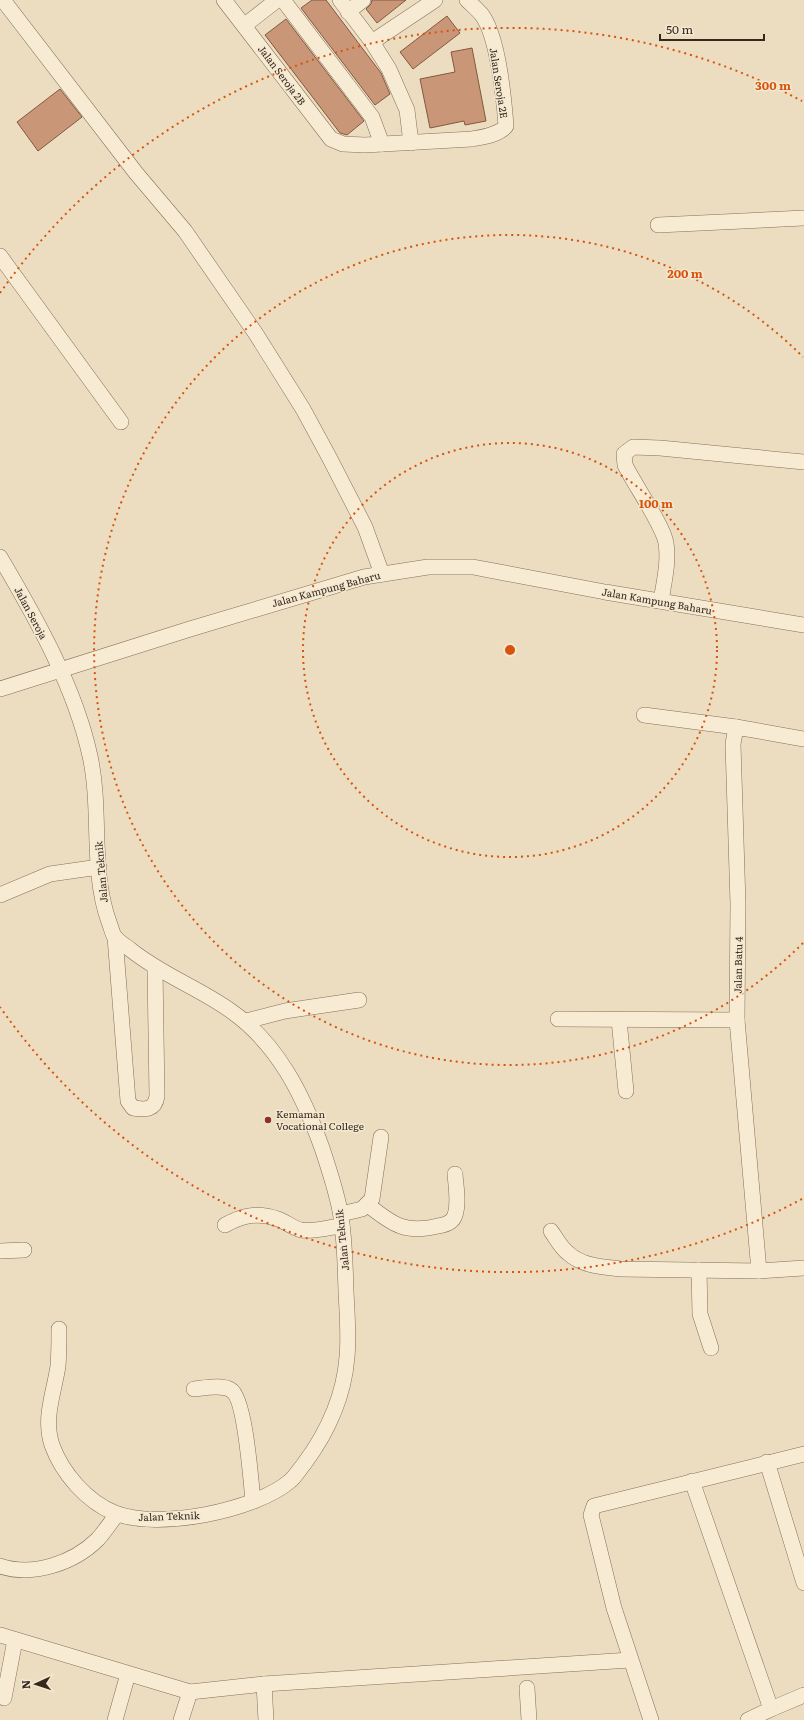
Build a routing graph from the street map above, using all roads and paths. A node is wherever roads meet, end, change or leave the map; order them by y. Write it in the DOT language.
graph roads {
  1 [pos="3,0"];
  2 [pos="224,0"];
  3 [pos="278,0"];
  4 [pos="283,0"];
  5 [pos="363,0"];
  6 [pos="436,0"];
  7 [pos="467,0"];
  8 [pos="344,6"];
  9 [pos="245,25"];
  10 [pos="372,42"];
  11 [pos="411,142"];
  12 [pos="382,144"];
  13 [pos="804,218"];
  14 [pos="658,225"];
  15 [pos="0,256"];
  16 [pos="120,422"];
  17 [pos="804,462"];
  18 [pos="0,557"];
  19 [pos="382,574"];
  20 [pos="661,601"];
  21 [pos="804,625"];
  22 [pos="60,671"];
  23 [pos="0,689"];
  24 [pos="644,716"];
  25 [pos="736,728"];
  26 [pos="804,739"];
  27 [pos="99,867"];
  28 [pos="0,896"];
  29 [pos="115,937"];
  30 [pos="155,968"];
  31 [pos="358,1000"];
  32 [pos="558,1019"];
  33 [pos="619,1020"];
  34 [pos="737,1020"];
  35 [pos="246,1021"];
  36 [pos="626,1091"];
  37 [pos="381,1137"];
  38 [pos="455,1174"];
  39 [pos="368,1205"];
  40 [pos="341,1220"];
  41 [pos="225,1225"];
  42 [pos="551,1231"];
  43 [pos="24,1250"];
  44 [pos="0,1251"];
  45 [pos="804,1268"];
  46 [pos="699,1270"];
  47 [pos="759,1271"];
  48 [pos="58,1329"];
  49 [pos="711,1348"];
  50 [pos="194,1388"];
  51 [pos="804,1454"];
  52 [pos="767,1462"];
  53 [pos="692,1481"];
  54 [pos="253,1501"];
  55 [pos="117,1514"];
  56 [pos="0,1566"];
  57 [pos="804,1583"];
  58 [pos="0,1635"];
  59 [pos="15,1640"];
  60 [pos="630,1660"];
  61 [pos="128,1674"];
  62 [pos="264,1684"];
  63 [pos="527,1688"];
  64 [pos="190,1692"];
  65 [pos="804,1695"];
  66 [pos="4,1698"];
  67 [pos="771,1709"];
  68 [pos="115,1720"];
  69 [pos="181,1720"];
  70 [pos="266,1720"];
  71 [pos="529,1720"];
  72 [pos="651,1720"];
  73 [pos="748,1720"];
  1 -- 19 [label="street"];
  2 -- 9 [label="street, Jalan Seroja 2B"];
  3 -- 9 [label="street"];
  4 -- 12 [label="street"];
  5 -- 8 [label="street"];
  6 -- 10 [label="street"];
  7 -- 11 [label="street, Jalan Seroja 2E"];
  8 -- 10 [label="street"];
  9 -- 12 [label="street, Jalan Seroja 2B"];
  10 -- 11 [label="street"];
  11 -- 12 [label="street"];
  13 -- 14 [label="street"];
  15 -- 16 [label="street"];
  17 -- 20 [label="street"];
  18 -- 22 [label="street, Jalan Seroja"];
  19 -- 20 [label="street, Jalan Kampung Baharu"];
  19 -- 22 [label="street, Jalan Kampung Baharu"];
  20 -- 21 [label="street, Jalan Kampung Baharu"];
  22 -- 23 [label="street, Jalan Kampung Baharu"];
  22 -- 27 [label="street, Jalan Teknik"];
  24 -- 25 [label="street"];
  25 -- 26 [label="street"];
  25 -- 34 [label="street, Jalan Batu 4"];
  27 -- 28 [label="street"];
  27 -- 29 [label="street, Jalan Teknik"];
  29 -- 30 [label="street, Jalan Teknik"];
  29 -- 30 [label="street"];
  30 -- 35 [label="street, Jalan Teknik"];
  31 -- 35 [label="street"];
  32 -- 33 [label="street"];
  33 -- 34 [label="street"];
  33 -- 36 [label="street"];
  34 -- 47 [label="street, Jalan Batu 4"];
  35 -- 40 [label="street, Jalan Teknik"];
  37 -- 39 [label="street"];
  38 -- 39 [label="street"];
  39 -- 40 [label="street"];
  40 -- 41 [label="street"];
  40 -- 54 [label="street, Jalan Teknik"];
  42 -- 46 [label="street"];
  43 -- 44 [label="street"];
  45 -- 47 [label="street"];
  46 -- 47 [label="street"];
  46 -- 49 [label="street"];
  48 -- 55 [label="street, Jalan Teknik"];
  50 -- 54 [label="street"];
  51 -- 52 [label="street"];
  52 -- 53 [label="street"];
  52 -- 57 [label="street"];
  53 -- 60 [label="street"];
  53 -- 67 [label="street"];
  54 -- 55 [label="street, Jalan Teknik"];
  55 -- 56 [label="street"];
  58 -- 59 [label="street"];
  59 -- 61 [label="street"];
  59 -- 66 [label="street"];
  60 -- 62 [label="street"];
  60 -- 72 [label="street"];
  61 -- 64 [label="street"];
  61 -- 68 [label="street"];
  62 -- 64 [label="street"];
  62 -- 70 [label="street"];
  63 -- 71 [label="street"];
  64 -- 69 [label="street"];
  65 -- 67 [label="street"];
  67 -- 73 [label="street"];
}
